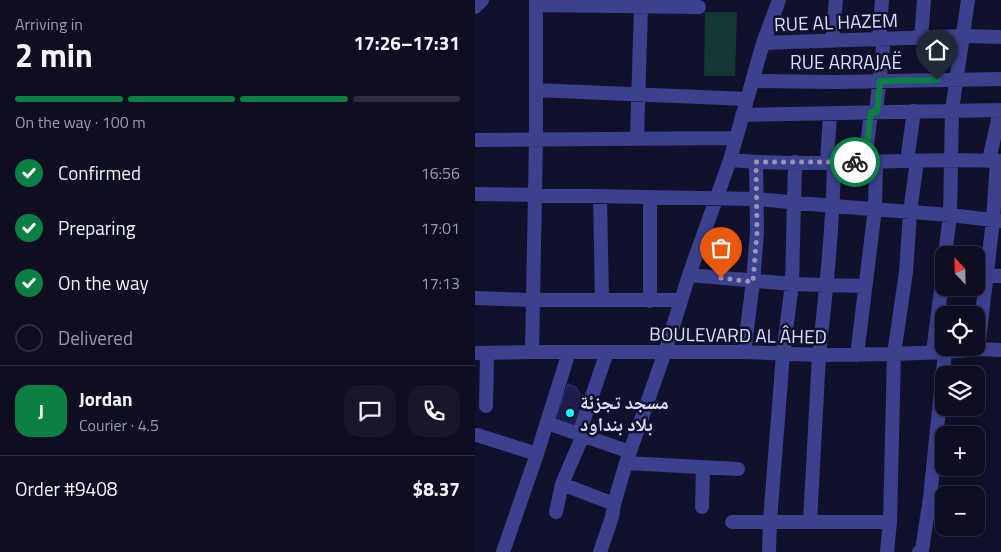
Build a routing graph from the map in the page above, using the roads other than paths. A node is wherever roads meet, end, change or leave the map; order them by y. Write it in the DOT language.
graph roads {
  1 [pos="482,0"];
  2 [pos="779,0"];
  3 [pos="836,0"];
  4 [pos="882,0"];
  5 [pos="924,0"];
  6 [pos="968,0"];
  7 [pos="536,3"];
  8 [pos="475,7"];
  9 [pos="641,7"];
  10 [pos="699,7"];
  11 [pos="963,36"];
  12 [pos="1001,37"];
  13 [pos="921,38"];
  14 [pos="881,39"];
  15 [pos="832,40"];
  16 [pos="763,43"];
  17 [pos="1001,79"];
  18 [pos="957,80"];
  19 [pos="752,81"];
  20 [pos="880,81"];
  21 [pos="536,90"];
  22 [pos="638,95"];
  23 [pos="747,99"];
  24 [pos="952,110"];
  25 [pos="1000,110"];
  26 [pos="914,111"];
  27 [pos="874,112"];
  28 [pos="831,113"];
  29 [pos="742,115"];
  30 [pos="637,138"];
  31 [pos="736,138"];
  32 [pos="536,139"];
  33 [pos="475,140"];
  34 [pos="951,159"];
  35 [pos="730,160"];
  36 [pos="871,161"];
  37 [pos="912,161"];
  38 [pos="996,161"];
  39 [pos="756,162"];
  40 [pos="795,162"];
  41 [pos="831,162"];
  42 [pos="475,194"];
  43 [pos="535,196"];
  44 [pos="600,196"];
  45 [pos="650,197"];
  46 [pos="717,197"];
  47 [pos="756,199"];
  48 [pos="793,203"];
  49 [pos="833,206"];
  50 [pos="875,208"];
  51 [pos="911,212"];
  52 [pos="950,215"];
  53 [pos="997,220"];
  54 [pos="946,246"];
  55 [pos="689,275"];
  56 [pos="988,275"];
  57 [pos="753,282"];
  58 [pos="792,284"];
  59 [pos="827,286"];
  60 [pos="865,286"];
  61 [pos="475,298"];
  62 [pos="532,300"];
  63 [pos="602,300"];
  64 [pos="681,300"];
  65 [pos="650,301"];
  66 [pos="984,306"];
  67 [pos="985,349"];
  68 [pos="1001,350"];
  69 [pos="532,352"];
  70 [pos="569,352"];
  71 [pos="607,352"];
  72 [pos="665,352"];
  73 [pos="744,352"];
  74 [pos="935,352"];
  75 [pos="481,354"];
  76 [pos="783,354"];
  77 [pos="894,354"];
  78 [pos="819,355"];
  79 [pos="857,355"];
  80 [pos="939,356"];
  81 [pos="486,406"];
  82 [pos="547,423"];
  83 [pos="477,435"];
  84 [pos="581,435"];
  85 [pos="537,454"];
  86 [pos="628,457"];
  87 [pos="703,468"];
  88 [pos="738,469"];
  89 [pos="562,484"];
  90 [pos="614,504"];
  91 [pos="702,507"];
  92 [pos="556,512"];
  93 [pos="770,521"];
  94 [pos="732,522"];
  95 [pos="810,522"];
  96 [pos="890,522"];
  97 [pos="503,552"];
  98 [pos="600,552"];
  99 [pos="769,552"];
  100 [pos="887,552"];
  101 [pos="919,552"];
  1 -- 8 [label="street"];
  2 -- 16 [label="street"];
  3 -- 15 [label="street"];
  4 -- 14 [label="street"];
  5 -- 13 [label="street"];
  6 -- 11 [label="street"];
  7 -- 9 [label="street"];
  7 -- 21 [label="street"];
  9 -- 10 [label="street"];
  9 -- 22 [label="street"];
  11 -- 12 [label="street, RUE AL HAZEM"];
  11 -- 13 [label="street, RUE AL HAZEM"];
  11 -- 18 [label="street"];
  13 -- 14 [label="street, RUE AL HAZEM"];
  14 -- 15 [label="street, RUE AL HAZEM"];
  14 -- 20 [label="street"];
  15 -- 16 [label="street, RUE AL HAZEM"];
  16 -- 19 [label="street"];
  17 -- 18 [label="street, RUE ARRAJAË"];
  18 -- 20 [label="street, RUE ARRAJAË"];
  18 -- 24 [label="street"];
  19 -- 20 [label="street, RUE ARRAJAË"];
  19 -- 23 [label="street"];
  20 -- 27 [label="street"];
  21 -- 22 [label="street"];
  21 -- 32 [label="street"];
  22 -- 23 [label="street"];
  22 -- 30 [label="street"];
  23 -- 29 [label="street"];
  24 -- 25 [label="street"];
  24 -- 26 [label="street"];
  24 -- 34 [label="street"];
  25 -- 38 [label="street"];
  26 -- 27 [label="street"];
  26 -- 37 [label="street"];
  27 -- 28 [label="street"];
  27 -- 36 [label="street"];
  28 -- 29 [label="street"];
  28 -- 41 [label="street"];
  29 -- 31 [label="street"];
  30 -- 31 [label="street"];
  30 -- 32 [label="street"];
  31 -- 35 [label="street"];
  32 -- 33 [label="street"];
  32 -- 43 [label="street"];
  34 -- 37 [label="street"];
  34 -- 38 [label="street"];
  34 -- 52 [label="street"];
  35 -- 39 [label="street"];
  35 -- 46 [label="street"];
  36 -- 37 [label="street"];
  36 -- 41 [label="street"];
  36 -- 50 [label="street"];
  37 -- 51 [label="street"];
  38 -- 53 [label="street"];
  39 -- 40 [label="street"];
  39 -- 47 [label="street"];
  40 -- 41 [label="street"];
  40 -- 48 [label="street"];
  41 -- 49 [label="street"];
  42 -- 43 [label="street"];
  43 -- 44 [label="street"];
  43 -- 62 [label="street"];
  44 -- 45 [label="street"];
  44 -- 63 [label="street"];
  45 -- 46 [label="street"];
  45 -- 65 [label="street"];
  46 -- 47 [label="street"];
  46 -- 55 [label="street"];
  47 -- 48 [label="street"];
  47 -- 57 [label="street"];
  48 -- 49 [label="street"];
  48 -- 58 [label="street"];
  49 -- 50 [label="street"];
  49 -- 59 [label="street"];
  50 -- 51 [label="street"];
  50 -- 60 [label="street"];
  51 -- 52 [label="street"];
  51 -- 77 [label="street"];
  52 -- 53 [label="street"];
  52 -- 54 [label="street"];
  53 -- 56 [label="street"];
  55 -- 57 [label="street"];
  55 -- 64 [label="street"];
  56 -- 66 [label="street"];
  57 -- 58 [label="street"];
  57 -- 73 [label="street"];
  58 -- 59 [label="street"];
  58 -- 76 [label="street"];
  59 -- 60 [label="street"];
  59 -- 78 [label="street"];
  60 -- 79 [label="street"];
  61 -- 62 [label="street"];
  62 -- 63 [label="street"];
  62 -- 69 [label="street"];
  63 -- 65 [label="street"];
  64 -- 65 [label="street"];
  64 -- 72 [label="street"];
  67 -- 68 [label="street, BOULEVARD AL ÂHED"];
  69 -- 70 [label="street, BOULEVARD AL ÂHED"];
  69 -- 75 [label="street, BOULEVARD AL ÂHED"];
  70 -- 71 [label="street, BOULEVARD AL ÂHED"];
  70 -- 82 [label="street"];
  71 -- 72 [label="street, BOULEVARD AL ÂHED"];
  71 -- 84 [label="street"];
  72 -- 73 [label="street, BOULEVARD AL ÂHED"];
  72 -- 86 [label="street"];
  73 -- 76 [label="street, BOULEVARD AL ÂHED"];
  74 -- 77 [label="street, BOULEVARD AL ÂHED"];
  75 -- 81 [label="street"];
  76 -- 78 [label="street, BOULEVARD AL ÂHED"];
  76 -- 93 [label="street"];
  77 -- 79 [label="street, BOULEVARD AL ÂHED"];
  77 -- 96 [label="street"];
  78 -- 79 [label="street, BOULEVARD AL ÂHED"];
  78 -- 95 [label="street"];
  80 -- 101 [label="street"];
  82 -- 84 [label="street"];
  82 -- 85 [label="street"];
  83 -- 85 [label="street"];
  84 -- 86 [label="street"];
  84 -- 89 [label="street"];
  85 -- 97 [label="street"];
  86 -- 87 [label="street"];
  86 -- 90 [label="street"];
  87 -- 88 [label="street"];
  87 -- 91 [label="street"];
  89 -- 90 [label="street"];
  89 -- 92 [label="street"];
  90 -- 98 [label="street"];
  93 -- 94 [label="street"];
  93 -- 95 [label="street"];
  93 -- 99 [label="street"];
  95 -- 96 [label="street"];
  96 -- 100 [label="street"];
}
